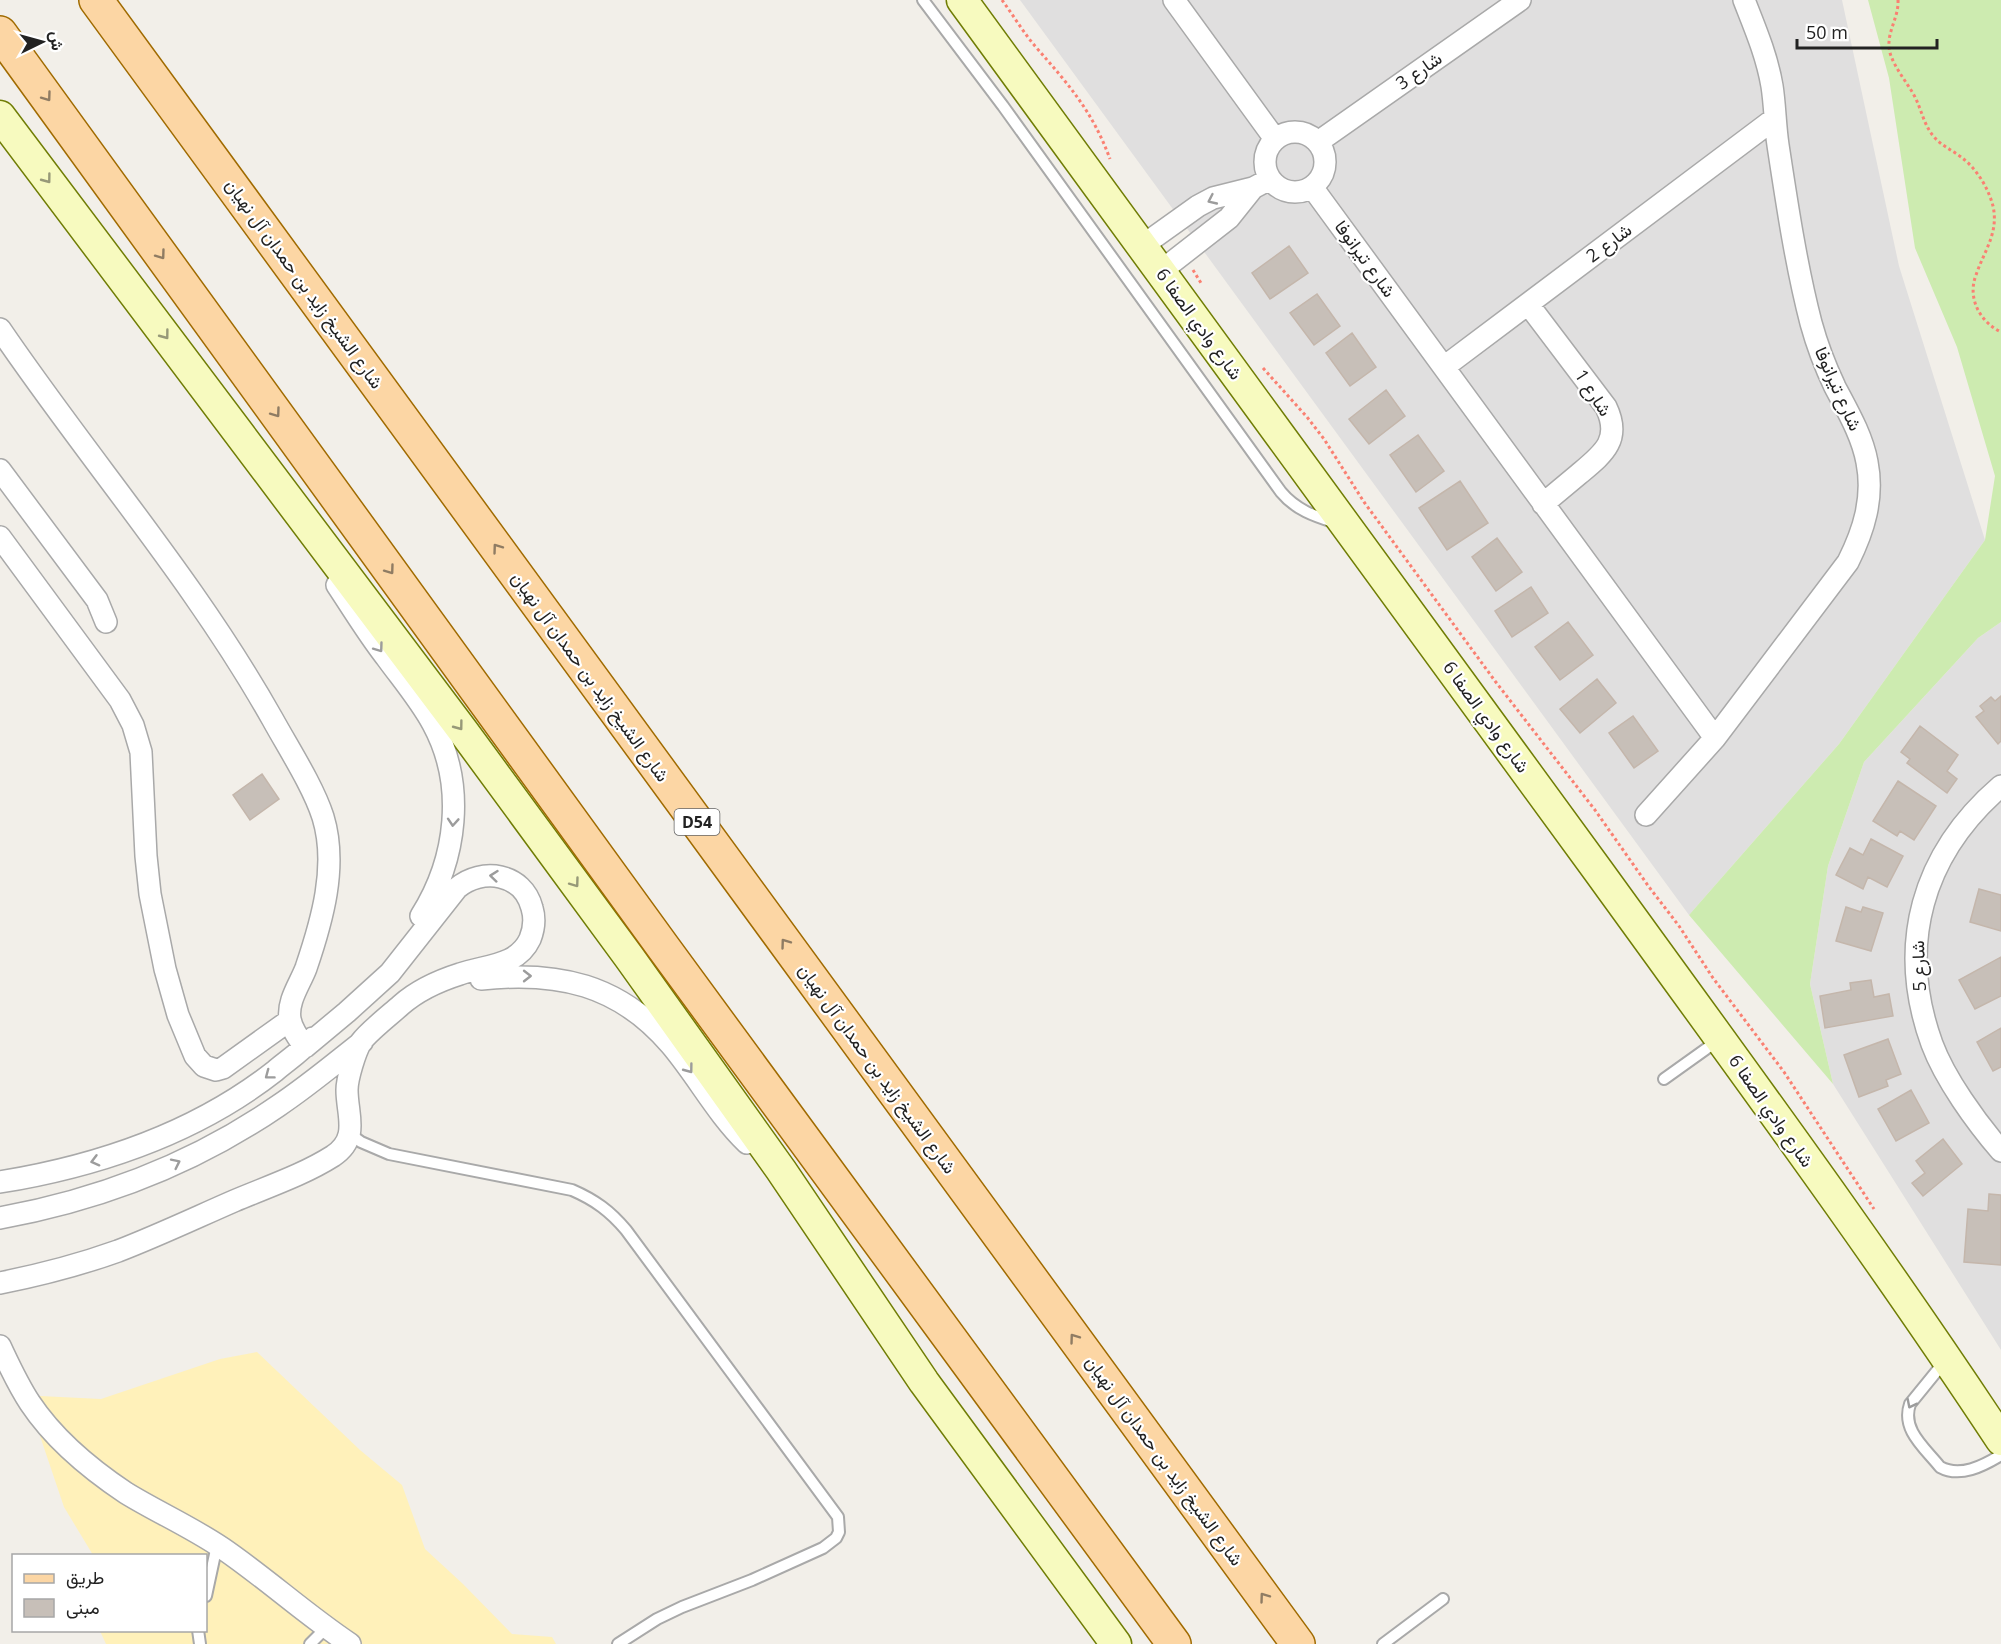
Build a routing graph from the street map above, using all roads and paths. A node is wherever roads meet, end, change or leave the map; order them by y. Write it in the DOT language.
graph roads {
  1 [pos="96,0"];
  2 [pos="923,0"];
  3 [pos="962,0"];
  4 [pos="1002,0"];
  5 [pos="1174,0"];
  6 [pos="1520,0"];
  7 [pos="1744,0"];
  8 [pos="1898,0"];
  9 [pos="0,33"];
  10 [pos="0,116"];
  11 [pos="1774,119"];
  12 [pos="1275,139"];
  13 [pos="1318,142"];
  14 [pos="1112,164"];
  15 [pos="1312,188"];
  16 [pos="1256,189"];
  17 [pos="1176,222"];
  18 [pos="1142,246"];
  19 [pos="1179,257"];
  20 [pos="1204,288"];
  21 [pos="1528,304"];
  22 [pos="0,329"];
  23 [pos="2001,332"];
  24 [pos="1257,362"];
  25 [pos="1444,367"];
  26 [pos="0,470"];
  27 [pos="1544,504"];
  28 [pos="295,508"];
  29 [pos="1348,526"];
  30 [pos="0,537"];
  31 [pos="106,622"];
  32 [pos="1715,738"];
  33 [pos="2001,786"];
  34 [pos="1646,815"];
  35 [pos="290,1020"];
  36 [pos="1720,1039"];
  37 [pos="361,1042"];
  38 [pos="305,1047"];
  39 [pos="1664,1079"];
  40 [pos="350,1134"];
  41 [pos="2001,1151"];
  42 [pos="781,1170"];
  43 [pos="0,1182"];
  44 [pos="1880,1217"];
  45 [pos="0,1218"];
  46 [pos="0,1283"];
  47 [pos="0,1346"];
  48 [pos="1947,1358"];
  49 [pos="2001,1440"];
  50 [pos="2001,1455"];
  51 [pos="217,1545"];
  52 [pos="207,1591"];
  53 [pos="1443,1599"];
  54 [pos="326,1628"];
  55 [pos="310,1644"];
  56 [pos="350,1644"];
  57 [pos="618,1644"];
  58 [pos="1116,1644"];
  59 [pos="1174,1644"];
  60 [pos="1298,1644"];
  61 [pos="1383,1644"];
  60 -- 1 [label="main road, شارع الشيخ زايد بن حمدان آل نهيان / D54, one-way"];
  2 -- 29 [label="lane"];
  3 -- 18 [label="street, شارع وادي الصفا 6"];
  4 -- 14 [label="path"];
  5 -- 12 [label="street"];
  6 -- 13 [label="street, شارع 3"];
  7 -- 11 [label="street, شارع تيرانوفا"];
  8 -- 23 [label="path"];
  9 -- 59 [label="main road, one-way"];
  10 -- 28 [label="street, one-way"];
  11 -- 21 [label="street, شارع 2"];
  11 -- 32 [label="street, شارع تيرانوفا"];
  12 -- 13 [label="street"];
  12 -- 16 [label="street"];
  13 -- 15 [label="street"];
  15 -- 16 [label="street"];
  15 -- 25 [label="street, شارع تيرانوفا"];
  16 -- 17 [label="street, one-way"];
  16 -- 19 [label="street"];
  17 -- 18 [label="street"];
  17 -- 19 [label="street"];
  18 -- 19 [label="street, شارع وادي الصفا 6"];
  19 -- 20 [label="path"];
  19 -- 29 [label="street, شارع وادي الصفا 6"];
  21 -- 25 [label="street, شارع 2"];
  21 -- 27 [label="street, شارع 1"];
  22 -- 35 [label="street"];
  24 -- 44 [label="path"];
  25 -- 27 [label="street, شارع تيرانوفا"];
  26 -- 31 [label="street"];
  27 -- 32 [label="street, شارع تيرانوفا"];
  28 -- 38 [label="street, one-way"];
  28 -- 42 [label="street, one-way"];
  29 -- 36 [label="street, شارع وادي الصفا 6"];
  30 -- 35 [label="street"];
  32 -- 34 [label="street, شارع تيرانوفا"];
  33 -- 41 [label="street, شارع 5"];
  35 -- 38 [label="street"];
  36 -- 39 [label="lane"];
  36 -- 48 [label="street, شارع وادي الصفا 6"];
  37 -- 38 [label="street, one-way"];
  37 -- 40 [label="street"];
  37 -- 42 [label="street, one-way"];
  45 -- 37 [label="street, one-way"];
  38 -- 43 [label="street, one-way"];
  40 -- 46 [label="street"];
  40 -- 57 [label="lane"];
  42 -- 58 [label="street"];
  47 -- 51 [label="street"];
  48 -- 49 [label="street, شارع وادي الصفا 6"];
  48 -- 50 [label="lane, one-way"];
  51 -- 52 [label="lane"];
  51 -- 54 [label="street"];
  53 -- 61 [label="lane"];
  54 -- 55 [label="lane"];
  54 -- 56 [label="street"];
}
